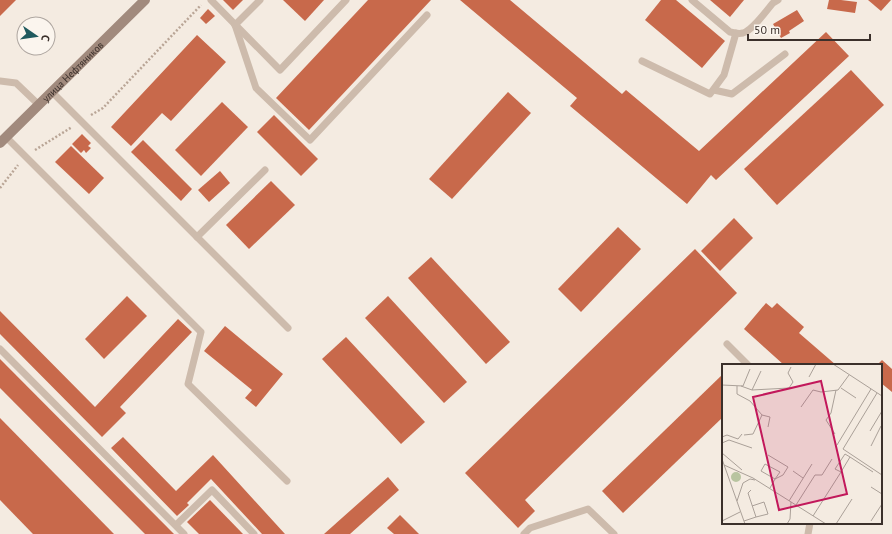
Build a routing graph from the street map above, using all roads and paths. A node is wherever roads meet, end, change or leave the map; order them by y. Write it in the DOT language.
graph roads {
  1 [pos="145,0"];
  2 [pos="200,0"];
  3 [pos="211,0"];
  4 [pos="260,0"];
  5 [pos="346,0"];
  6 [pos="692,0"];
  7 [pos="778,0"];
  8 [pos="427,15"];
  9 [pos="236,25"];
  10 [pos="736,33"];
  11 [pos="785,54"];
  12 [pos="642,61"];
  13 [pos="0,81"];
  14 [pos="714,90"];
  15 [pos="52,92"];
  16 [pos="38,105"];
  17 [pos="82,121"];
  18 [pos="3,140"];
  19 [pos="25,156"];
  20 [pos="265,170"];
  21 [pos="0,188"];
  22 [pos="197,237"];
  23 [pos="288,328"];
  24 [pos="727,344"];
  25 [pos="0,349"];
  26 [pos="747,364"];
  27 [pos="287,481"];
  28 [pos="810,524"];
  29 [pos="176,525"];
  30 [pos="184,534"];
  31 [pos="254,534"];
  32 [pos="524,534"];
  33 [pos="614,534"];
  34 [pos="808,534"];
  1 -- 15 [label="main road, улица Нефтяников"];
  2 -- 17 [label="path"];
  3 -- 9 [label="lane"];
  4 -- 9 [label="lane"];
  5 -- 9 [label="lane"];
  6 -- 10 [label="lane"];
  7 -- 10 [label="lane"];
  8 -- 9 [label="lane"];
  10 -- 14 [label="lane"];
  11 -- 14 [label="lane"];
  12 -- 14 [label="lane"];
  13 -- 16 [label="lane"];
  15 -- 16 [label="main road, улица Нефтяников"];
  15 -- 17 [label="lane"];
  16 -- 18 [label="main road, улица Нефтяников"];
  17 -- 19 [label="path"];
  17 -- 22 [label="lane"];
  18 -- 19 [label="lane"];
  19 -- 21 [label="path"];
  19 -- 27 [label="lane"];
  20 -- 22 [label="lane"];
  22 -- 23 [label="lane"];
  24 -- 26 [label="lane"];
  25 -- 29 [label="lane"];
  28 -- 34 [label="lane"];
  29 -- 30 [label="lane"];
  29 -- 31 [label="lane"];
  32 -- 33 [label="lane"];
}
